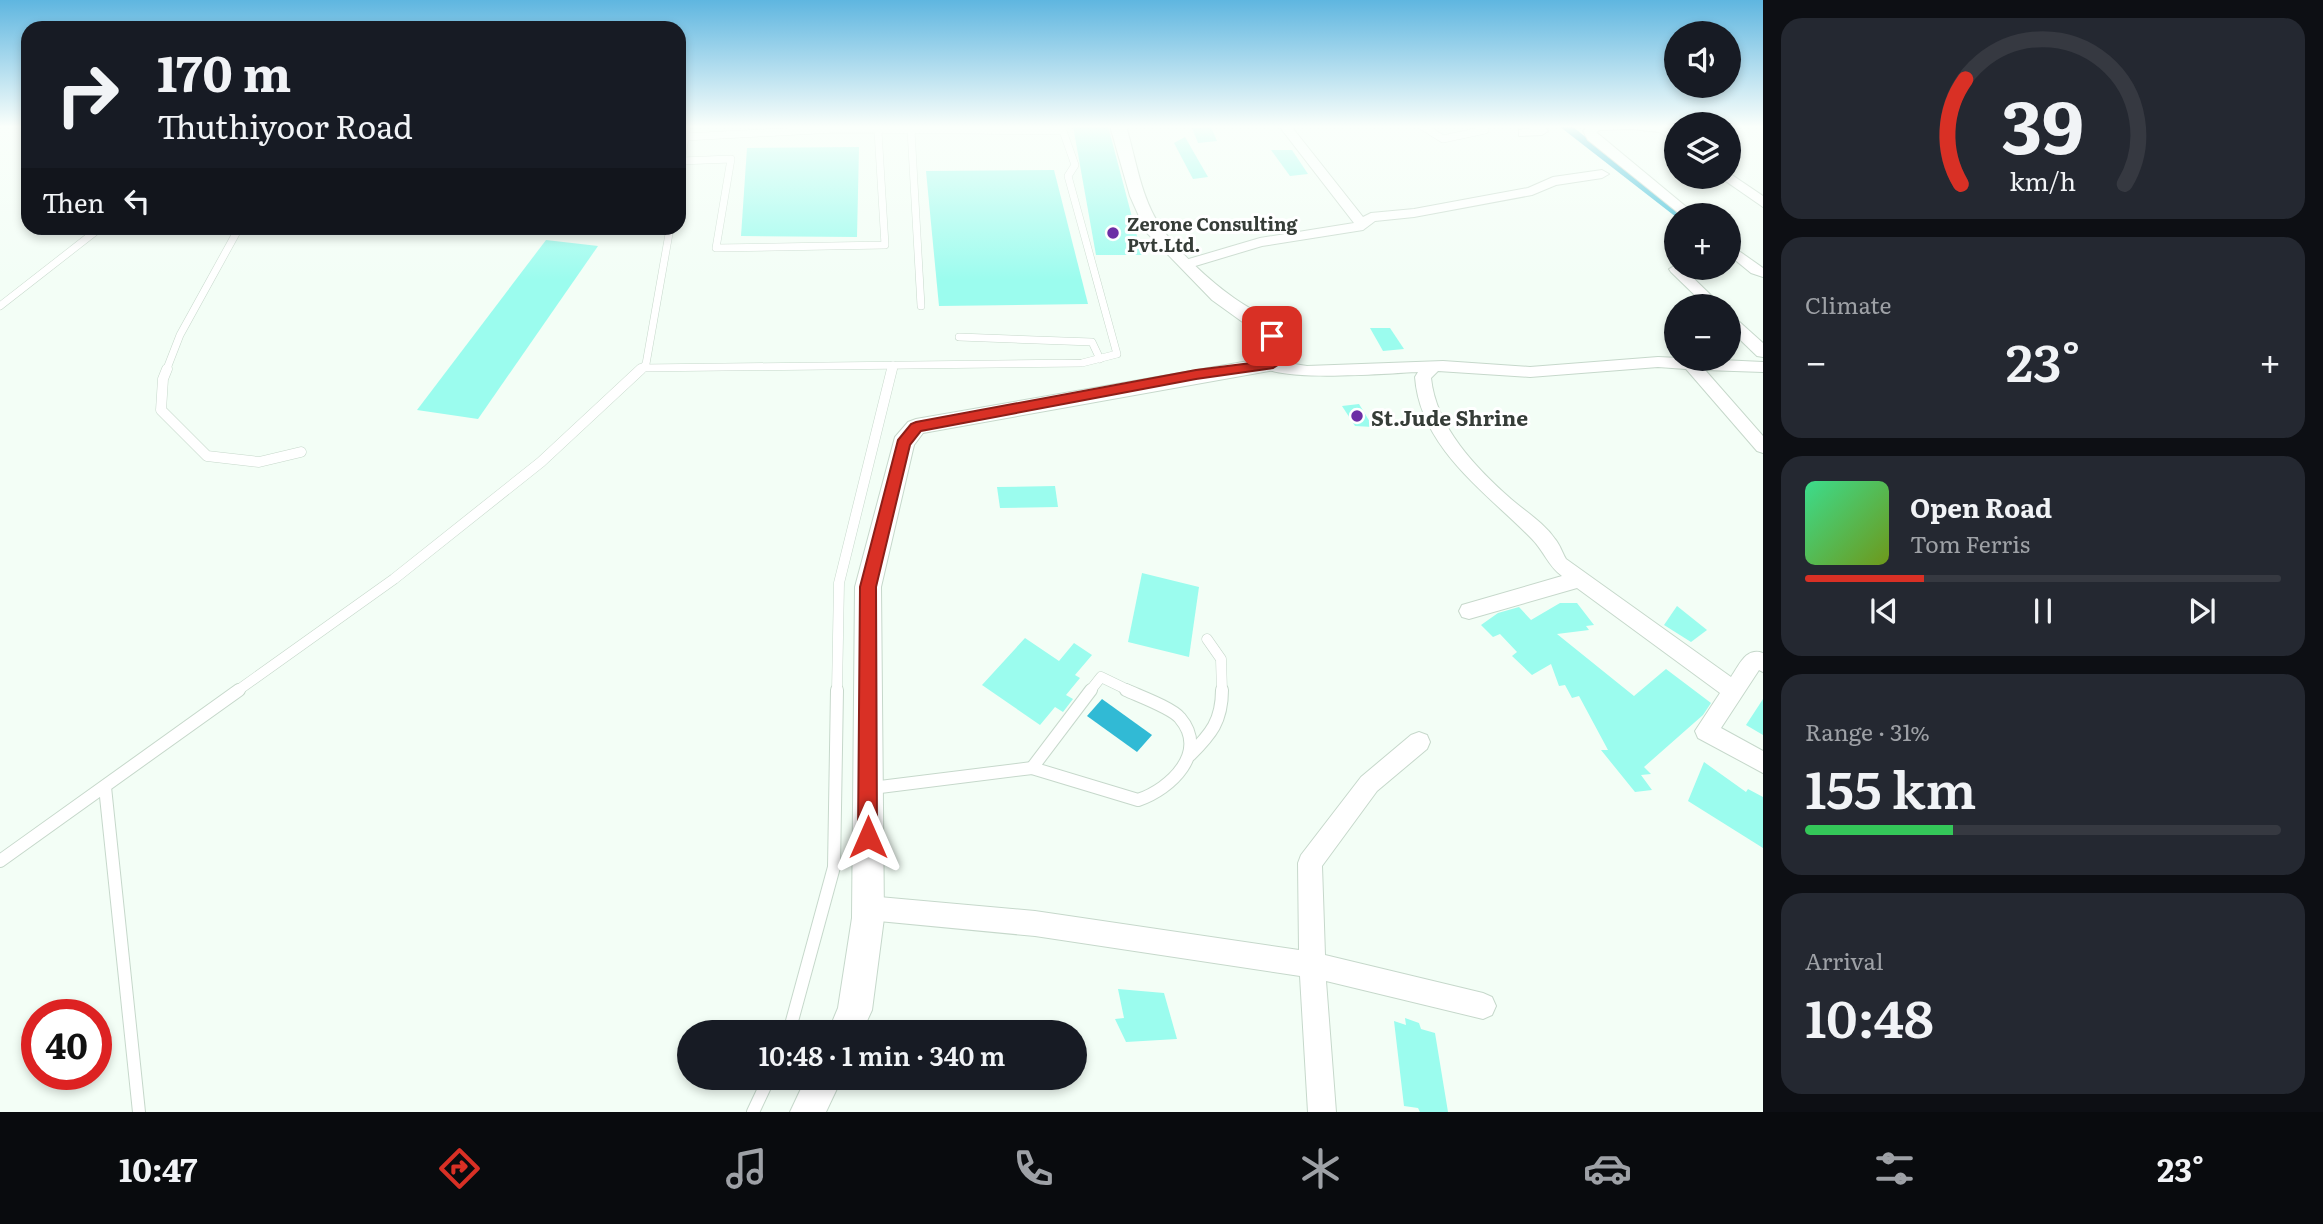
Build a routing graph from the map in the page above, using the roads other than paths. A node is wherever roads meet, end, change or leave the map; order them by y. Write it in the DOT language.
graph roads {
  1 [pos="728,178"];
  2 [pos="881,178"];
  3 [pos="914,178"];
  4 [pos="1069,178"];
  5 [pos="1134,178"];
  6 [pos="1325,178"];
  7 [pos="1575,178"];
  8 [pos="1643,178"];
  9 [pos="1741,186"];
  10 [pos="1674,203"];
  11 [pos="1763,203"];
  12 [pos="1363,226"];
  13 [pos="91,235"];
  14 [pos="235,235"];
  15 [pos="669,235"];
  16 [pos="1741,258"];
  17 [pos="1187,264"];
  18 [pos="1763,273"];
  19 [pos="1688,280"];
  20 [pos="1702,294"];
  21 [pos="0,306"];
  22 [pos="922,306"];
  23 [pos="1741,331"];
  24 [pos="959,337"];
  25 [pos="1763,352"];
  26 [pos="1100,359"];
  27 [pos="1664,362"];
  28 [pos="893,365"];
  29 [pos="1269,365"];
  30 [pos="1741,366"];
  31 [pos="1433,367"];
  32 [pos="1763,367"];
  33 [pos="642,368"];
  34 [pos="1697,371"];
  35 [pos="1763,447"];
  36 [pos="301,452"];
  37 [pos="1580,579"];
  38 [pos="1469,611"];
  39 [pos="1207,639"];
  40 [pos="1763,663"];
  41 [pos="1733,690"];
  42 [pos="1419,742"];
  43 [pos="1190,755"];
  44 [pos="1763,763"];
  45 [pos="1032,768"];
  46 [pos="105,787"];
  47 [pos="868,789"];
  48 [pos="0,862"];
  49 [pos="868,908"];
  50 [pos="1312,965"];
  51 [pos="1483,1006"];
  52 [pos="792,1020"];
  53 [pos="850,1020"];
  54 [pos="763,1090"];
  55 [pos="818,1090"];
  56 [pos="139,1112"];
  57 [pos="753,1112"];
  58 [pos="808,1112"];
  59 [pos="1322,1112"];
  1 -- 2 [label="lane"];
  3 -- 22 [label="lane"];
  4 -- 26 [label="lane"];
  5 -- 17 [label="street"];
  6 -- 12 [label="street"];
  7 -- 12 [label="street"];
  8 -- 10 [label="street"];
  9 -- 11 [label="street"];
  12 -- 17 [label="street"];
  13 -- 21 [label="lane"];
  14 -- 36 [label="lane"];
  15 -- 33 [label="lane"];
  16 -- 18 [label="street"];
  17 -- 29 [label="street"];
  19 -- 20 [label="street"];
  23 -- 25 [label="street"];
  24 -- 26 [label="lane"];
  26 -- 28 [label="lane"];
  27 -- 31 [label="street"];
  28 -- 33 [label="lane"];
  28 -- 52 [label="lane"];
  29 -- 31 [label="street"];
  29 -- 47 [label="street"];
  30 -- 32 [label="street"];
  31 -- 37 [label="street"];
  33 -- 46 [label="lane"];
  34 -- 35 [label="street"];
  37 -- 38 [label="street"];
  37 -- 41 [label="street"];
  39 -- 43 [label="lane"];
  40 -- 41 [label="street"];
  41 -- 44 [label="street"];
  42 -- 50 [label="street"];
  43 -- 45 [label="lane"];
  43 -- 45 [label="lane"];
  45 -- 47 [label="lane"];
  46 -- 48 [label="lane"];
  46 -- 56 [label="lane"];
  47 -- 49 [label="street"];
  49 -- 50 [label="street"];
  49 -- 53 [label="street"];
  50 -- 51 [label="street"];
  50 -- 59 [label="street"];
  54 -- 57 [label="lane"];
  55 -- 58 [label="street"];
}
